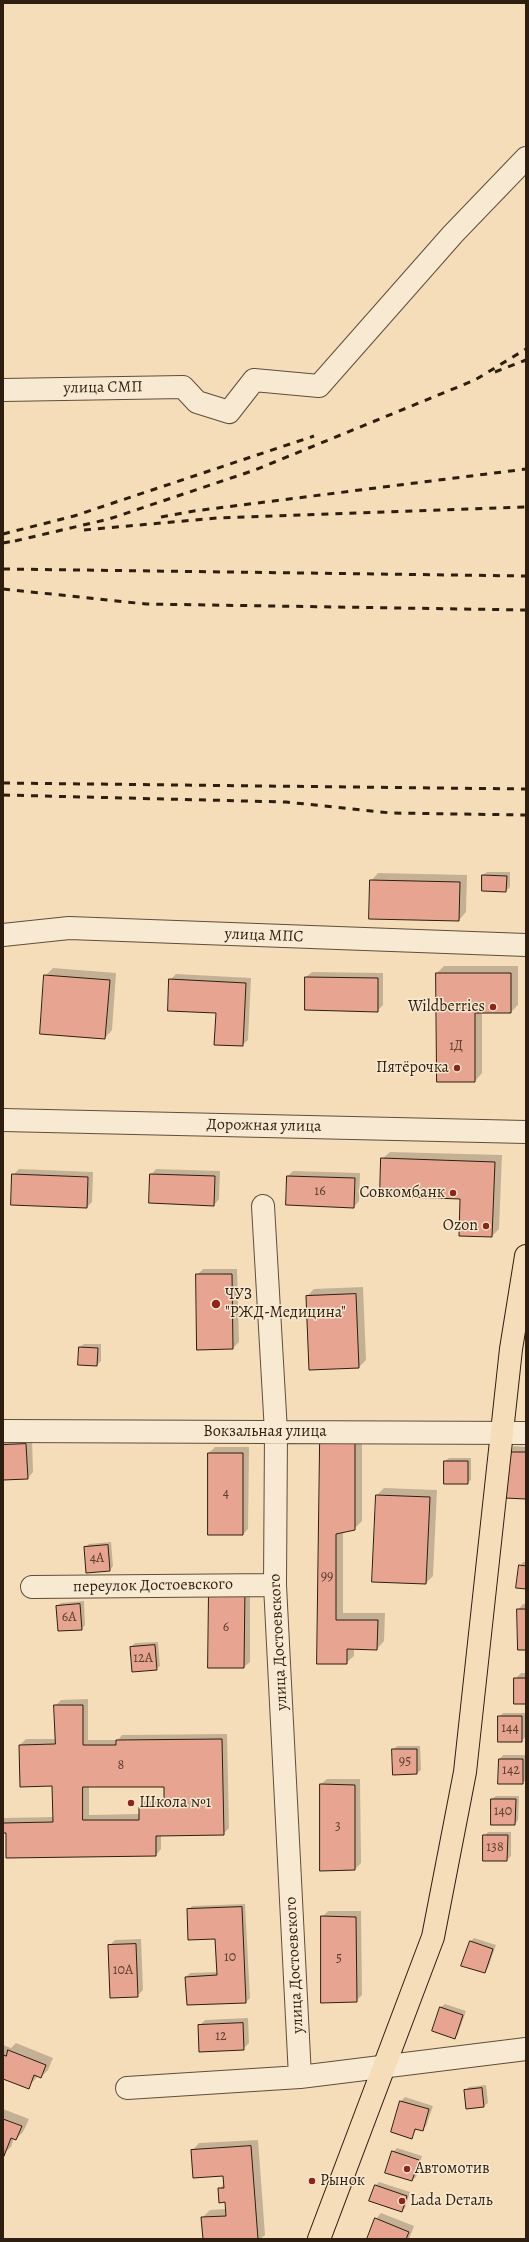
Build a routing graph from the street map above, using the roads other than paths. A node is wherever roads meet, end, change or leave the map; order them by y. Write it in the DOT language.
graph roads {
  1 [pos="526,158"];
  2 [pos="3,390"];
  3 [pos="3,935"];
  4 [pos="526,946"];
  5 [pos="3,1120"];
  6 [pos="526,1132"];
  7 [pos="263,1206"];
  8 [pos="526,1256"];
  9 [pos="3,1431"];
  10 [pos="276,1432"];
  11 [pos="501,1433"];
  12 [pos="526,1433"];
  13 [pos="275,1584"];
  14 [pos="32,1587"];
  15 [pos="526,2049"];
  16 [pos="384,2068"];
  17 [pos="300,2077"];
  18 [pos="127,2088"];
  19 [pos="319,2239"];
  1 -- 2 [label="street, улица СМП"];
  3 -- 4 [label="street, улица МПС"];
  5 -- 6 [label="street, Дорожная улица"];
  7 -- 10 [label="street, улица Достоевского"];
  8 -- 11 [label="main road"];
  9 -- 10 [label="street, Вокзальная улица"];
  10 -- 11 [label="street, Вокзальная улица"];
  10 -- 13 [label="street, улица Достоевского"];
  11 -- 12 [label="street, Вокзальная улица"];
  11 -- 16 [label="main road"];
  13 -- 14 [label="street, переулок Достоевского"];
  13 -- 17 [label="street, улица Достоевского"];
  15 -- 16 [label="street"];
  16 -- 17 [label="street"];
  16 -- 19 [label="main road"];
  17 -- 18 [label="street"];
}
